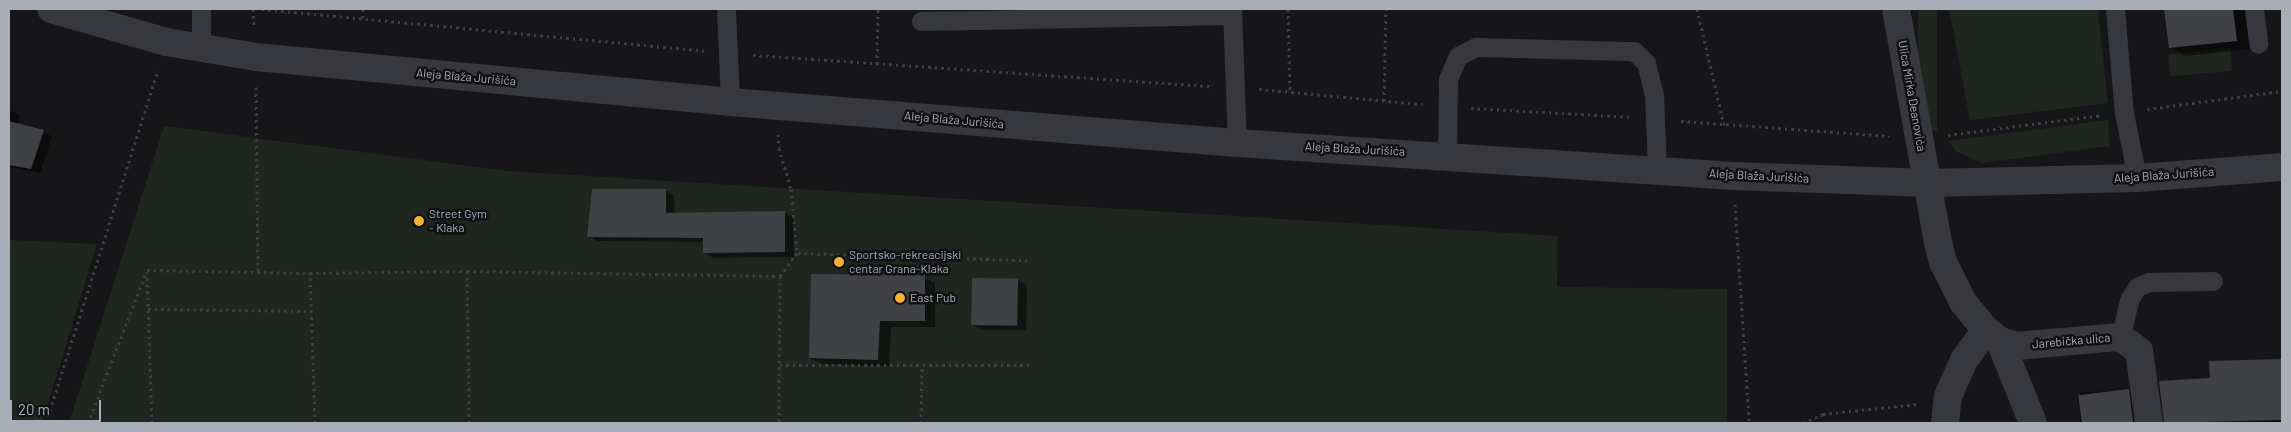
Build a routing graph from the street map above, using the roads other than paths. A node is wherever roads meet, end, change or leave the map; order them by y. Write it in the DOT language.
graph roads {
  1 [pos="52,9"];
  2 [pos="201,9"];
  3 [pos="726,9"];
  4 [pos="1896,9"];
  5 [pos="2115,9"];
  6 [pos="2254,9"];
  7 [pos="1232,12"];
  8 [pos="921,21"];
  9 [pos="2258,44"];
  10 [pos="201,50"];
  11 [pos="730,102"];
  12 [pos="1237,143"];
  13 [pos="1447,154"];
  14 [pos="2282,167"];
  15 [pos="1656,170"];
  16 [pos="2137,178"];
  17 [pos="1928,183"];
  18 [pos="2213,281"];
  19 [pos="1993,336"];
  20 [pos="2128,344"];
  21 [pos="1946,412"];
  22 [pos="2033,423"];
  23 [pos="2149,423"];
  1 -- 10 [label="street, Aleja Blaža Jurišića"];
  2 -- 10 [label="lane"];
  3 -- 11 [label="lane"];
  4 -- 17 [label="street, Ulica Mirka Deanovića"];
  5 -- 16 [label="lane"];
  6 -- 9 [label="lane"];
  7 -- 8 [label="lane"];
  7 -- 12 [label="lane"];
  10 -- 11 [label="street, Aleja Blaža Jurišića"];
  11 -- 12 [label="street, Aleja Blaža Jurišića"];
  12 -- 13 [label="street, Aleja Blaža Jurišića"];
  13 -- 15 [label="street, Aleja Blaža Jurišića"];
  13 -- 15 [label="lane"];
  14 -- 16 [label="street, Aleja Blaža Jurišića"];
  15 -- 17 [label="street, Aleja Blaža Jurišića"];
  16 -- 17 [label="street, Aleja Blaža Jurišića"];
  17 -- 19 [label="street"];
  18 -- 20 [label="lane"];
  19 -- 20 [label="street, Jarebička ulica"];
  19 -- 21 [label="street"];
  19 -- 22 [label="street"];
  20 -- 23 [label="street"];
}
